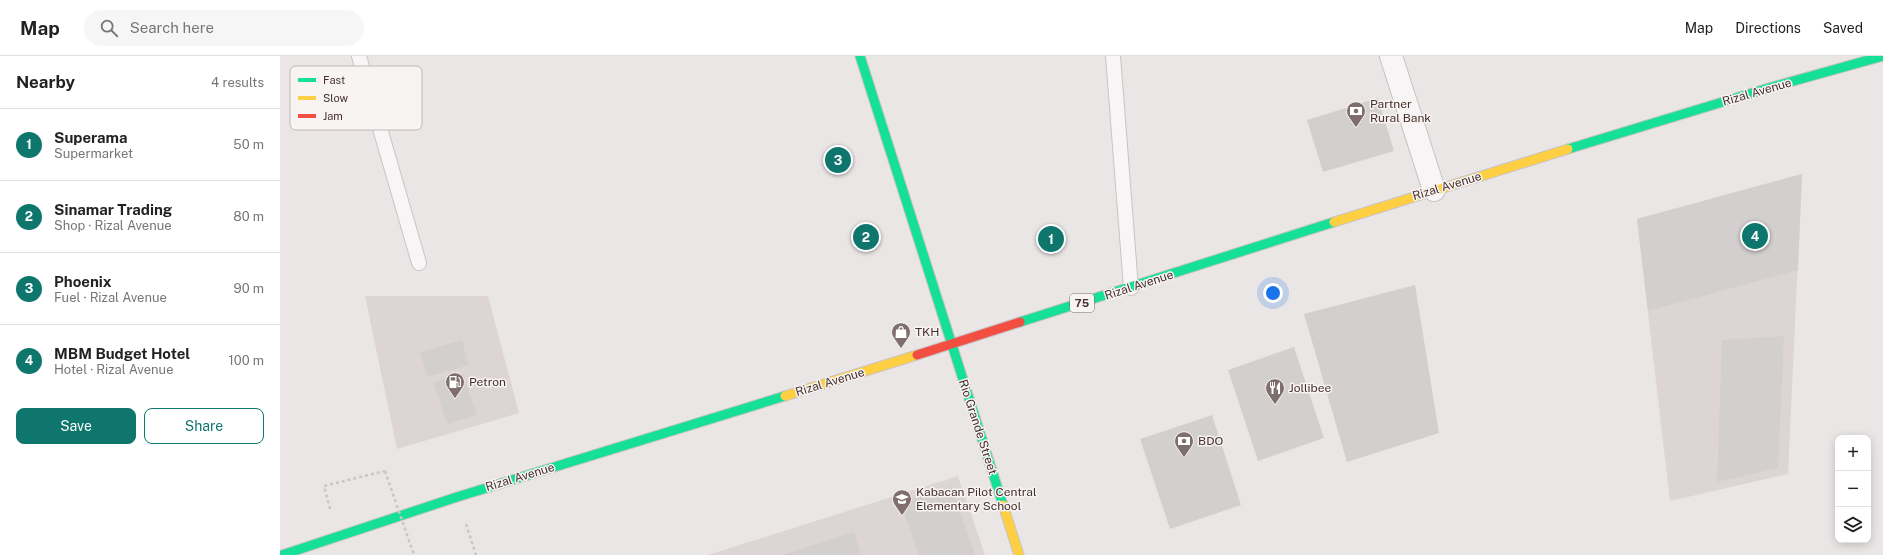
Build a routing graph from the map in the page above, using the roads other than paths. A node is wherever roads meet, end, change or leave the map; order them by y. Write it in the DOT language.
graph roads {
  1 [pos="359,56"];
  2 [pos="860,56"];
  3 [pos="1113,56"];
  4 [pos="1391,56"];
  5 [pos="1883,56"];
  6 [pos="362,66"];
  7 [pos="380,130"];
  8 [pos="1434,190"];
  9 [pos="419,263"];
  10 [pos="1131,288"];
  11 [pos="952,344"];
  12 [pos="282,555"];
  13 [pos="1019,555"];
  1 -- 6 [label="lane"];
  2 -- 11 [label="main road, Rio Grande Street"];
  3 -- 10 [label="lane"];
  4 -- 8 [label="street"];
  5 -- 8 [label="main road, Rizal Avenue / 75"];
  7 -- 9 [label="lane"];
  8 -- 10 [label="main road, Rizal Avenue / 75"];
  10 -- 11 [label="main road, Rizal Avenue / 75"];
  11 -- 12 [label="main road, Rizal Avenue / 75"];
  11 -- 13 [label="main road, Rio Grande Street"];
}
